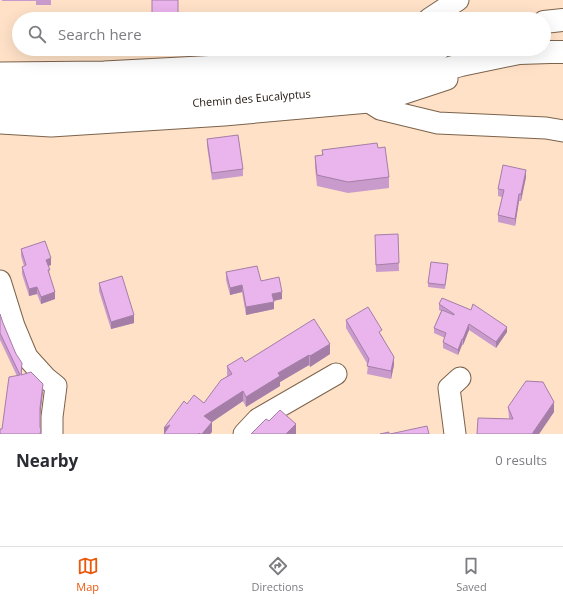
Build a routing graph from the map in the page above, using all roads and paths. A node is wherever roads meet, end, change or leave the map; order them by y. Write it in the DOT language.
graph roads {
  1 [pos="458,0"];
  2 [pos="440,12"];
  3 [pos="563,20"];
  4 [pos="551,21"];
  5 [pos="551,52"];
  6 [pos="563,52"];
  7 [pos="312,56"];
  8 [pos="414,56"];
  9 [pos="504,56"];
  10 [pos="499,57"];
  11 [pos="0,74"];
  12 [pos="0,91"];
  13 [pos="368,102"];
  14 [pos="0,108"];
  15 [pos="0,124"];
  16 [pos="563,131"];
  17 [pos="0,281"];
  18 [pos="336,374"];
  19 [pos="460,378"];
  20 [pos="52,434"];
  21 [pos="244,434"];
  22 [pos="455,434"];
  1 -- 2 [label="street"];
  3 -- 4 [label="main road"];
  5 -- 6 [label="main road, Chemin des Eucalyptus"];
  7 -- 11 [label="street"];
  8 -- 12 [label="main road, Chemin des Eucalyptus"];
  9 -- 10 [label="main road, Chemin des Eucalyptus"];
  10 -- 13 [label="street, Chemin des Eucalyptus"];
  10 -- 14 [label="main road, Chemin des Eucalyptus"];
  13 -- 15 [label="street, Chemin des Eucalyptus"];
  13 -- 16 [label="street"];
  17 -- 20 [label="street"];
  18 -- 21 [label="street"];
  19 -- 22 [label="street"];
}
